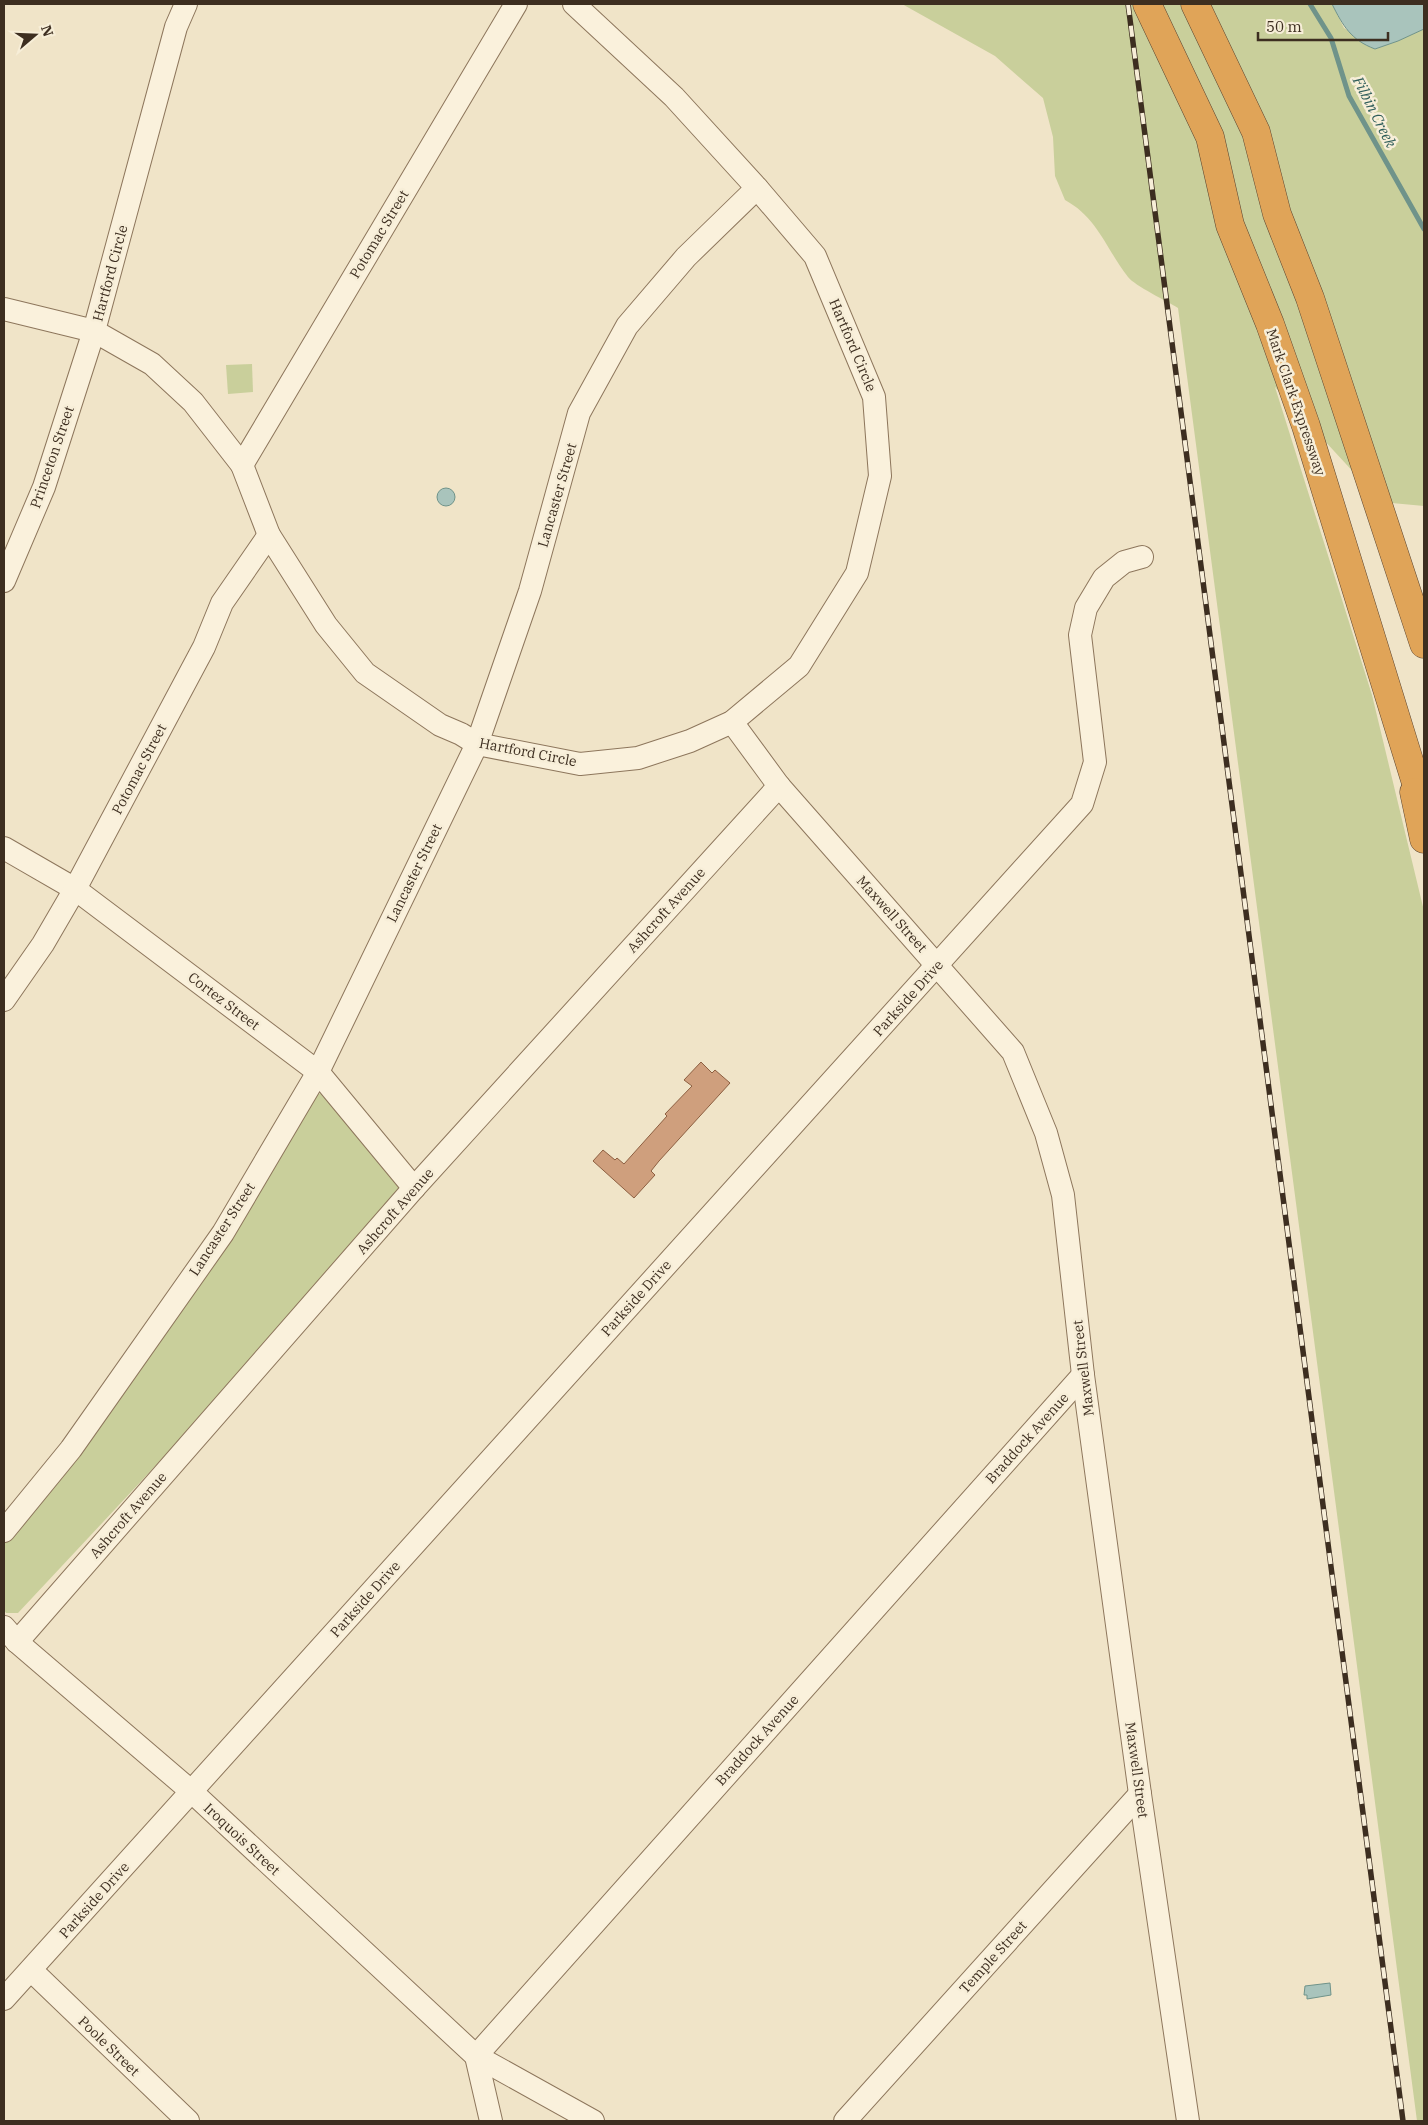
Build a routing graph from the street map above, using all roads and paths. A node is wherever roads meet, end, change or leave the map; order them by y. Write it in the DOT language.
graph roads {
  1 [pos="186,4"];
  2 [pos="516,4"];
  3 [pos="574,4"];
  4 [pos="1147,4"];
  5 [pos="1194,4"];
  6 [pos="757,188"];
  7 [pos="4,309"];
  8 [pos="94,331"];
  9 [pos="242,465"];
  10 [pos="269,535"];
  11 [pos="1142,557"];
  12 [pos="4,581"];
  13 [pos="1424,644"];
  14 [pos="732,722"];
  15 [pos="1402,740"];
  16 [pos="477,744"];
  17 [pos="779,786"];
  18 [pos="1424,809"];
  19 [pos="1424,839"];
  20 [pos="4,848"];
  21 [pos="76,889"];
  22 [pos="937,964"];
  23 [pos="4,1000"];
  24 [pos="318,1072"];
  25 [pos="414,1188"];
  26 [pos="1083,1375"];
  27 [pos="4,1531"];
  28 [pos="11,1634"];
  29 [pos="192,1792"];
  30 [pos="1140,1794"];
  31 [pos="31,1970"];
  32 [pos="4,1999"];
  33 [pos="476,2056"];
  34 [pos="188,2121"];
  35 [pos="491,2121"];
  36 [pos="593,2121"];
  37 [pos="845,2121"];
  38 [pos="1188,2121"];
  1 -- 8 [label="street, Hartford Circle"];
  2 -- 9 [label="street, Potomac Street"];
  3 -- 6 [label="street, Hartford Circle"];
  4 -- 15 [label="highway, Mark Clark Expressway"];
  5 -- 13 [label="highway"];
  6 -- 14 [label="street, Hartford Circle"];
  6 -- 16 [label="street, Lancaster Street"];
  7 -- 8 [label="street"];
  8 -- 9 [label="street, Hartford Circle"];
  8 -- 12 [label="street, Princeton Street"];
  9 -- 10 [label="street, Hartford Circle"];
  10 -- 16 [label="street, Hartford Circle"];
  10 -- 21 [label="street, Potomac Street"];
  11 -- 22 [label="street, Parkside Drive"];
  14 -- 16 [label="street, Hartford Circle"];
  14 -- 17 [label="street, Maxwell Street"];
  15 -- 18 [label="highway, Mark Clark Expressway"];
  15 -- 19 [label="highway"];
  16 -- 24 [label="street, Lancaster Street"];
  17 -- 22 [label="street, Maxwell Street"];
  17 -- 25 [label="street, Ashcroft Avenue"];
  20 -- 21 [label="street, Cortez Street"];
  21 -- 23 [label="street, Potomac Street"];
  21 -- 24 [label="street, Cortez Street"];
  22 -- 26 [label="street, Maxwell Street"];
  22 -- 29 [label="street, Parkside Drive"];
  24 -- 25 [label="street, Cortez Street"];
  24 -- 27 [label="street, Lancaster Street"];
  25 -- 28 [label="street, Ashcroft Avenue"];
  26 -- 30 [label="street, Maxwell Street"];
  26 -- 33 [label="street, Braddock Avenue"];
  28 -- 29 [label="street, Iroquois Street"];
  29 -- 31 [label="street, Parkside Drive"];
  29 -- 33 [label="street, Iroquois Street"];
  30 -- 37 [label="street, Temple Street"];
  30 -- 38 [label="street, Maxwell Street"];
  31 -- 32 [label="street, Parkside Drive"];
  31 -- 34 [label="street, Poole Street"];
  33 -- 35 [label="street"];
  33 -- 36 [label="street, Iroquois Street"];
}
